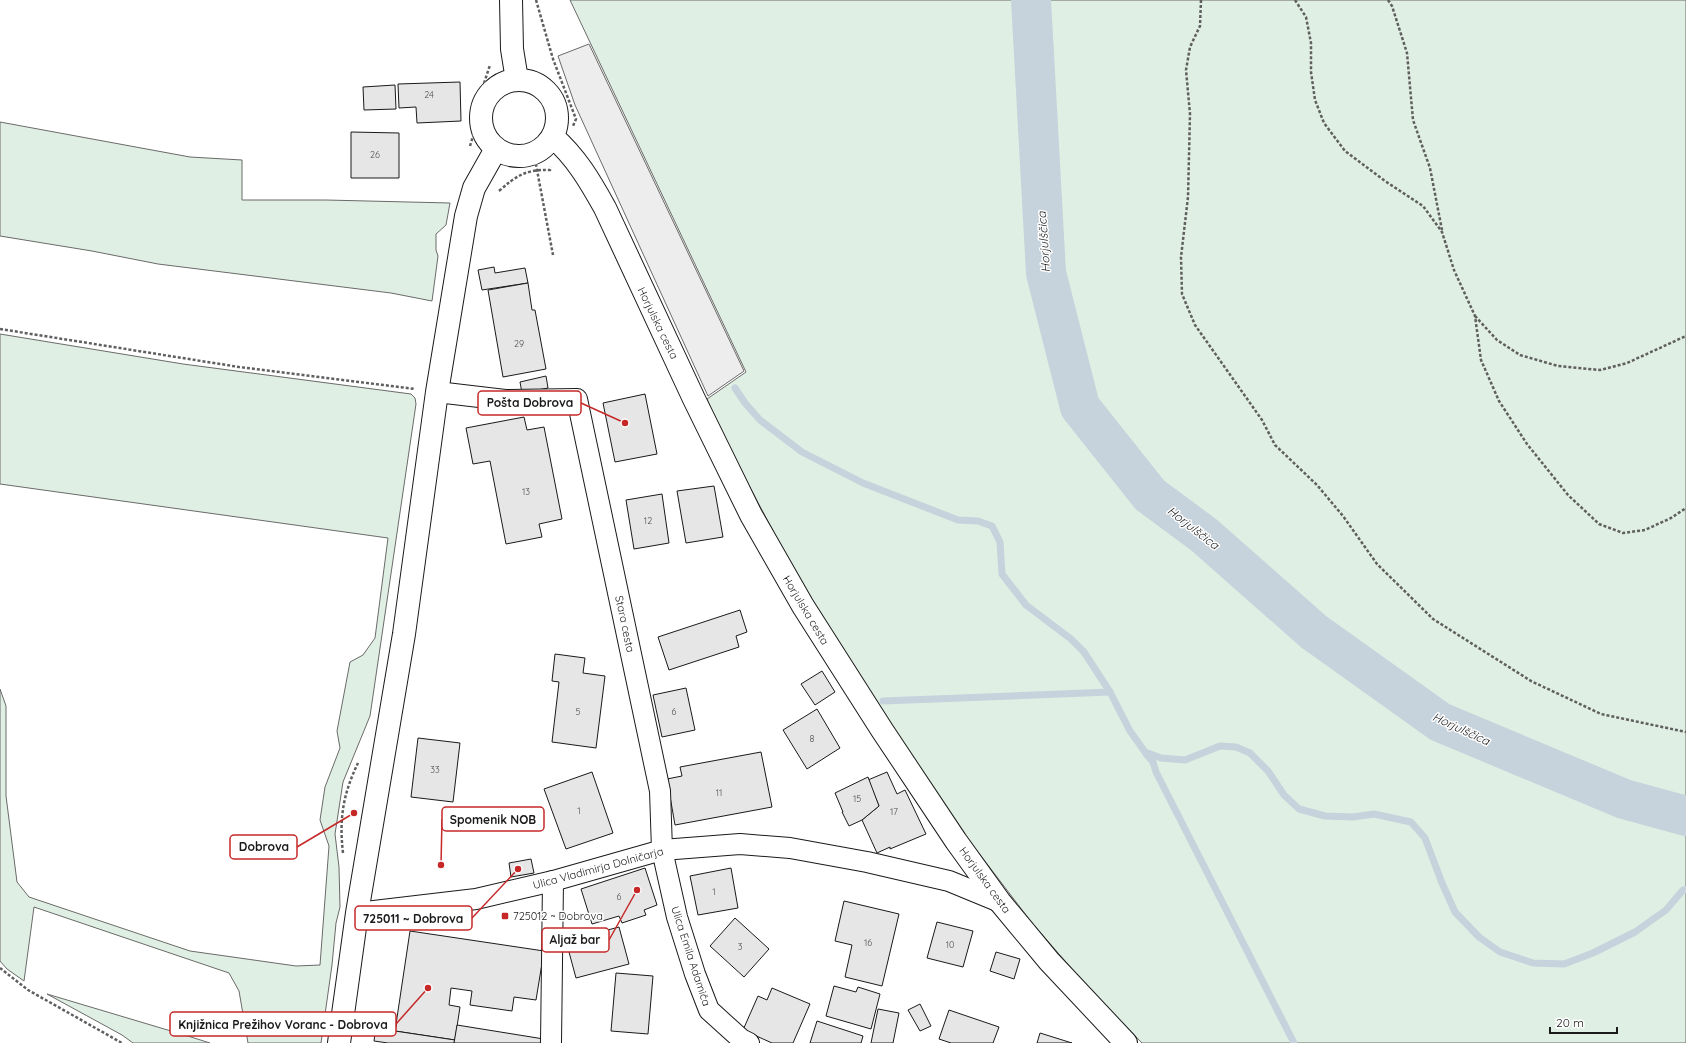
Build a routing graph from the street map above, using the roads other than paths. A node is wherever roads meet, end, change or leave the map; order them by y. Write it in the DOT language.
graph roads {
  1 [pos="511,0"];
  2 [pos="517,80"];
  3 [pos="553,137"];
  4 [pos="496,148"];
  5 [pos="437,392"];
  6 [pos="662,850"];
  7 [pos="553,881"];
  8 [pos="1000,902"];
  9 [pos="357,913"];
  10 [pos="339,1043"];
  11 [pos="551,1043"];
  12 [pos="749,1043"];
  13 [pos="1126,1043"];
  1 -- 2 [label="street"];
  2 -- 3 [label="street"];
  2 -- 4 [label="street"];
  3 -- 4 [label="street"];
  3 -- 8 [label="street, Horjulska cesta"];
  4 -- 5 [label="street"];
  5 -- 6 [label="street, Stara cesta"];
  5 -- 9 [label="street"];
  6 -- 7 [label="street, Ulica Vladimirja Dolničarja"];
  6 -- 8 [label="street, Ulica Vladimirja Dolničarja"];
  6 -- 12 [label="street, Ulica Emila Adamiča"];
  7 -- 9 [label="street, Ulica Vladimirja Dolničarja"];
  7 -- 11 [label="street"];
  8 -- 13 [label="street, Horjulska cesta"];
  9 -- 10 [label="street"];
}
